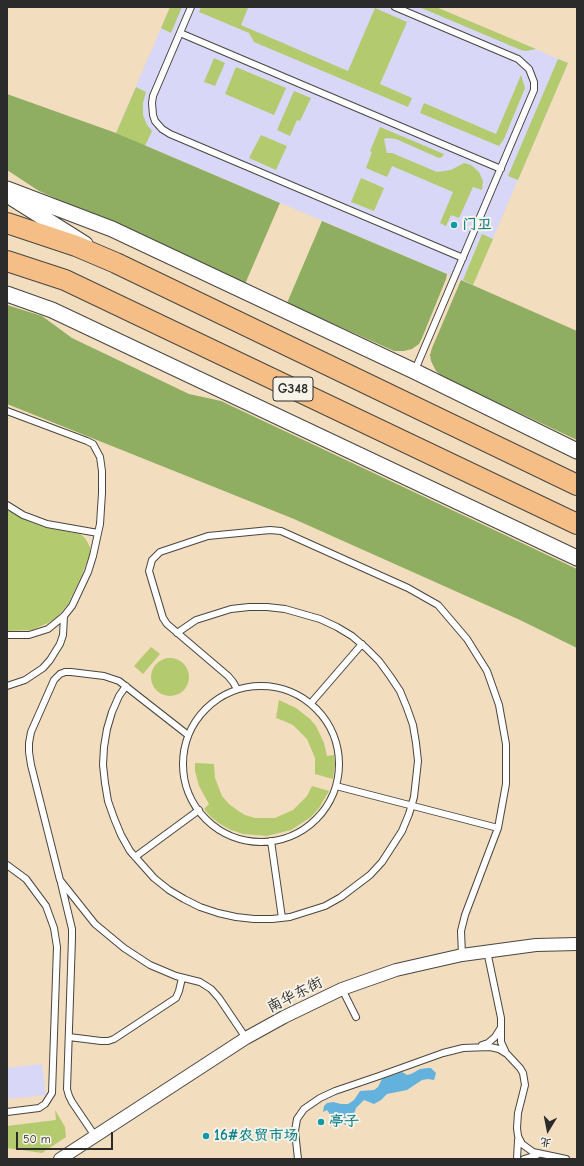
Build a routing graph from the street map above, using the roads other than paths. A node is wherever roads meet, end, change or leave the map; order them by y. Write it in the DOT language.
graph roads {
  1 [pos="191,7"];
  2 [pos="395,7"];
  3 [pos="180,33"];
  4 [pos="501,169"];
  5 [pos="7,189"];
  6 [pos="7,194"];
  7 [pos="7,223"];
  8 [pos="463,258"];
  9 [pos="7,261"];
  10 [pos="116,263"];
  11 [pos="7,294"];
  12 [pos="414,371"];
  13 [pos="7,412"];
  14 [pos="577,451"];
  15 [pos="577,485"];
  16 [pos="7,505"];
  17 [pos="577,524"];
  18 [pos="98,533"];
  19 [pos="577,558"];
  20 [pos="64,616"];
  21 [pos="177,633"];
  22 [pos="7,635"];
  23 [pos="362,644"];
  24 [pos="7,686"];
  25 [pos="126,686"];
  26 [pos="236,689"];
  27 [pos="311,703"];
  28 [pos="188,735"];
  29 [pos="336,786"];
  30 [pos="412,805"];
  31 [pos="198,810"];
  32 [pos="498,828"];
  33 [pos="271,841"];
  34 [pos="135,857"];
  35 [pos="7,865"];
  36 [pos="60,880"];
  37 [pos="282,918"];
  38 [pos="577,944"];
  39 [pos="487,951"];
  40 [pos="462,955"];
  41 [pos="182,978"];
  42 [pos="342,989"];
  43 [pos="356,1017"];
  44 [pos="501,1026"];
  45 [pos="69,1037"];
  46 [pos="246,1038"];
  47 [pos="473,1047"];
  48 [pos="507,1054"];
  49 [pos="7,1112"];
  50 [pos="518,1134"];
  51 [pos="95,1136"];
  52 [pos="540,1155"];
  53 [pos="60,1159"];
  54 [pos="298,1159"];
  55 [pos="518,1159"];
  56 [pos="524,1159"];
  57 [pos="566,1159"];
  1 -- 3 [label="lane"];
  2 -- 4 [label="lane"];
  3 -- 4 [label="lane"];
  3 -- 8 [label="lane"];
  4 -- 8 [label="lane"];
  5 -- 12 [label="street"];
  6 -- 10 [label="street"];
  7 -- 10 [label="highway, G348"];
  8 -- 12 [label="lane"];
  9 -- 17 [label="highway, G348"];
  10 -- 15 [label="highway, G348"];
  11 -- 19 [label="street"];
  12 -- 14 [label="street"];
  13 -- 18 [label="lane"];
  16 -- 18 [label="lane"];
  18 -- 20 [label="lane"];
  20 -- 22 [label="lane"];
  20 -- 24 [label="lane"];
  21 -- 23 [label="lane"];
  21 -- 26 [label="lane"];
  21 -- 32 [label="lane"];
  23 -- 27 [label="lane"];
  23 -- 30 [label="lane"];
  25 -- 28 [label="lane"];
  25 -- 34 [label="lane"];
  25 -- 36 [label="lane"];
  26 -- 27 [label="lane"];
  26 -- 28 [label="lane"];
  27 -- 29 [label="lane"];
  28 -- 31 [label="lane"];
  29 -- 30 [label="lane"];
  29 -- 33 [label="lane"];
  30 -- 32 [label="lane"];
  30 -- 37 [label="lane"];
  31 -- 33 [label="lane"];
  31 -- 34 [label="lane"];
  32 -- 40 [label="lane"];
  33 -- 37 [label="lane"];
  34 -- 37 [label="lane"];
  35 -- 49 [label="lane"];
  36 -- 41 [label="lane"];
  36 -- 45 [label="lane"];
  38 -- 39 [label="street, 南华东街"];
  39 -- 40 [label="street, 南华东街"];
  39 -- 44 [label="lane"];
  40 -- 42 [label="street, 南华东街"];
  41 -- 45 [label="lane"];
  41 -- 46 [label="lane"];
  42 -- 43 [label="lane"];
  42 -- 46 [label="street, 南华东街"];
  44 -- 47 [label="lane"];
  44 -- 48 [label="lane"];
  45 -- 51 [label="lane"];
  46 -- 51 [label="street, 南华东街"];
  47 -- 48 [label="lane"];
  47 -- 54 [label="lane"];
  48 -- 50 [label="lane"];
  50 -- 52 [label="lane"];
  50 -- 55 [label="lane"];
  51 -- 53 [label="street, 南华东街"];
  52 -- 56 [label="lane"];
  52 -- 57 [label="lane"];
}
